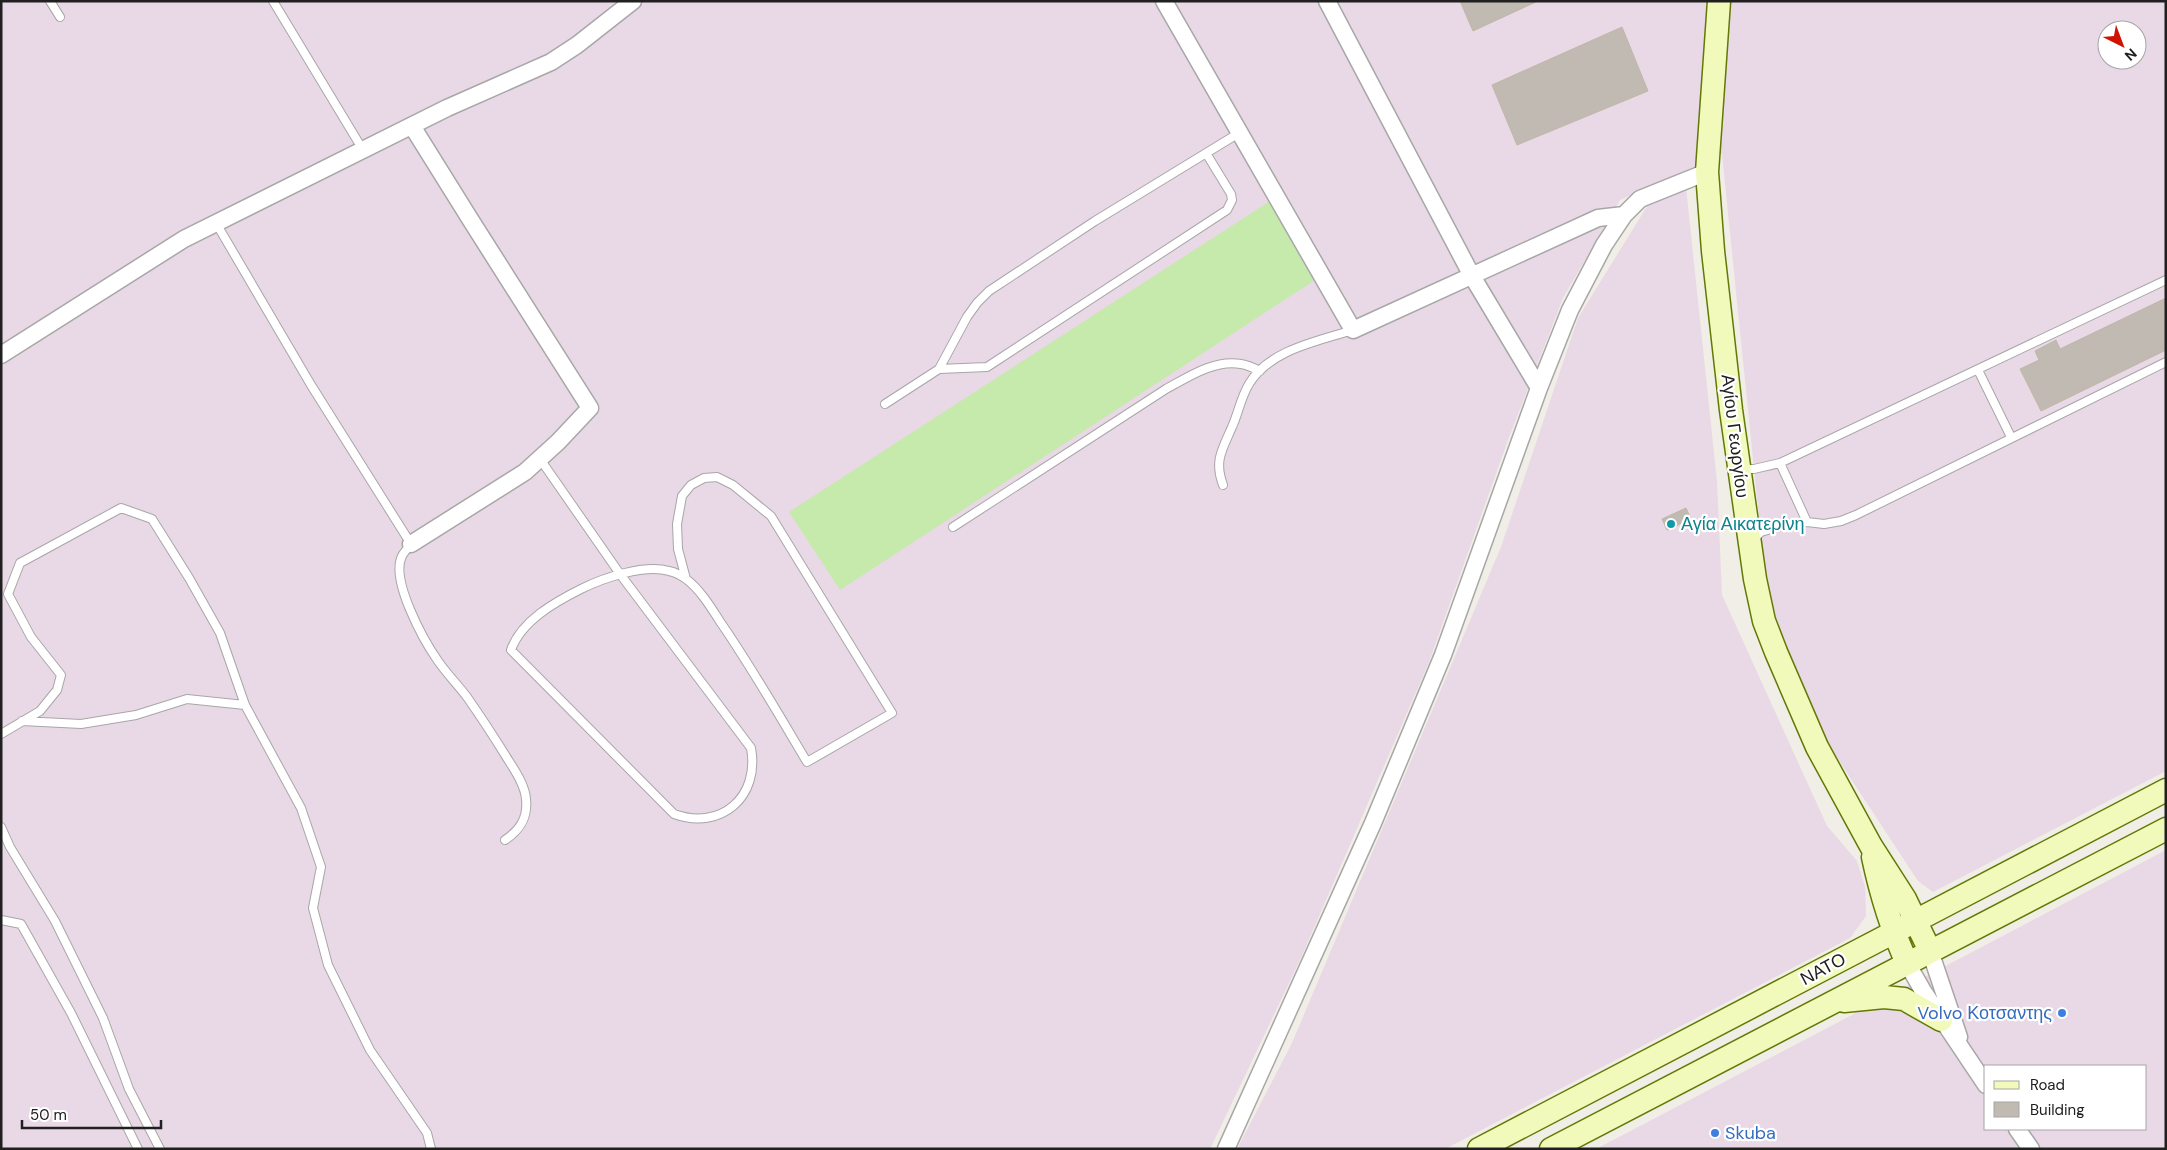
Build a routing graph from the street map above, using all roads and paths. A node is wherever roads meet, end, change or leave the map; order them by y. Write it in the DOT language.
graph roads {
  1 [pos="50,1"];
  2 [pos="273,1"];
  3 [pos="633,1"];
  4 [pos="1164,1"];
  5 [pos="1327,1"];
  6 [pos="1719,1"];
  7 [pos="60,17"];
  8 [pos="412,126"];
  9 [pos="1239,133"];
  10 [pos="363,150"];
  11 [pos="1206,153"];
  12 [pos="1707,172"];
  13 [pos="1624,215"];
  14 [pos="216,223"];
  15 [pos="1472,276"];
  16 [pos="2166,280"];
  17 [pos="1353,330"];
  18 [pos="1,355"];
  19 [pos="2166,362"];
  20 [pos="938,369"];
  21 [pos="1978,370"];
  22 [pos="1260,371"];
  23 [pos="1539,388"];
  24 [pos="885,404"];
  25 [pos="2011,437"];
  26 [pos="540,459"];
  27 [pos="1780,463"];
  28 [pos="1739,468"];
  29 [pos="1223,486"];
  30 [pos="1807,522"];
  31 [pos="953,527"];
  32 [pos="411,544"];
  33 [pos="1749,544"];
  34 [pos="620,574"];
  35 [pos="686,579"];
  36 [pos="244,704"];
  37 [pos="22,721"];
  38 [pos="1,734"];
  39 [pos="2166,790"];
  40 [pos="1,827"];
  41 [pos="2166,829"];
  42 [pos="505,840"];
  43 [pos="1870,846"];
  44 [pos="1,920"];
  45 [pos="1916,921"];
  46 [pos="1893,933"];
  47 [pos="1930,951"];
  48 [pos="1907,963"];
  49 [pos="1831,1003"];
  50 [pos="1941,1020"];
  51 [pos="1963,1051"];
  52 [pos="1984,1082"];
  53 [pos="2018,1130"];
  54 [pos="138,1149"];
  55 [pos="160,1149"];
  56 [pos="431,1149"];
  57 [pos="1226,1149"];
  58 [pos="1479,1149"];
  59 [pos="1551,1149"];
  60 [pos="2032,1149"];
  1 -- 7 [label="lane"];
  2 -- 10 [label="lane"];
  3 -- 8 [label="street"];
  4 -- 9 [label="street"];
  5 -- 15 [label="street"];
  6 -- 12 [label="main road, Αγίου Γεωργίου"];
  8 -- 10 [label="street"];
  8 -- 26 [label="street"];
  9 -- 11 [label="lane"];
  9 -- 17 [label="street"];
  10 -- 14 [label="street"];
  11 -- 20 [label="lane"];
  11 -- 20 [label="lane"];
  12 -- 13 [label="street"];
  12 -- 28 [label="main road, Αγίου Γεωργίου"];
  13 -- 15 [label="street"];
  13 -- 23 [label="street"];
  14 -- 18 [label="street"];
  14 -- 32 [label="lane"];
  15 -- 17 [label="street"];
  15 -- 23 [label="street"];
  16 -- 21 [label="lane"];
  17 -- 22 [label="lane"];
  19 -- 25 [label="lane"];
  20 -- 24 [label="lane"];
  21 -- 25 [label="lane"];
  21 -- 27 [label="lane"];
  22 -- 29 [label="lane"];
  22 -- 31 [label="lane"];
  23 -- 57 [label="street"];
  25 -- 30 [label="lane"];
  26 -- 32 [label="street"];
  26 -- 34 [label="lane"];
  27 -- 28 [label="lane"];
  27 -- 30 [label="lane"];
  28 -- 33 [label="main road, Αγίου Γεωργίου"];
  30 -- 33 [label="lane"];
  32 -- 42 [label="lane"];
  33 -- 43 [label="main road, Αγίου Γεωργίου"];
  34 -- 34 [label="lane"];
  34 -- 35 [label="lane"];
  35 -- 35 [label="lane"];
  36 -- 37 [label="lane"];
  36 -- 37 [label="lane"];
  36 -- 56 [label="lane"];
  37 -- 38 [label="lane"];
  39 -- 45 [label="main road, ΝΑΤΟ"];
  40 -- 55 [label="lane"];
  41 -- 47 [label="main road, ΝΑΤΟ"];
  43 -- 45 [label="main road, Αγίου Γεωργίου"];
  43 -- 46 [label="main road, Αγίου Γεωργίου"];
  44 -- 54 [label="lane"];
  45 -- 46 [label="main road, ΝΑΤΟ"];
  45 -- 47 [label="main road, Αγίου Γεωργίου"];
  46 -- 48 [label="main road, Αγίου Γεωργίου"];
  46 -- 58 [label="main road, ΝΑΤΟ"];
  47 -- 48 [label="main road, ΝΑΤΟ"];
  47 -- 51 [label="street"];
  48 -- 49 [label="main road, ΝΑΤΟ"];
  48 -- 50 [label="street"];
  49 -- 50 [label="main road"];
  49 -- 59 [label="main road, ΝΑΤΟ"];
  50 -- 51 [label="street"];
  51 -- 52 [label="street"];
  53 -- 60 [label="street"];
}
